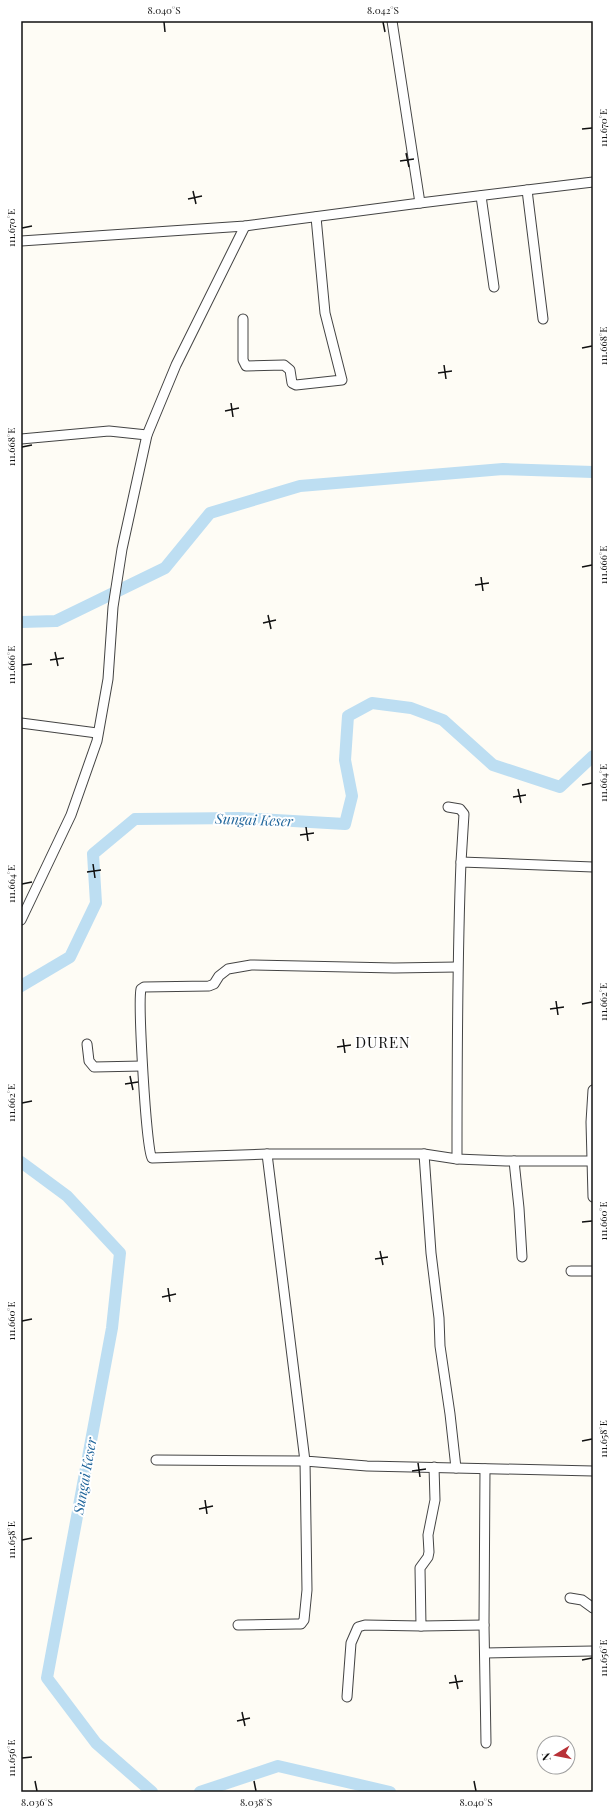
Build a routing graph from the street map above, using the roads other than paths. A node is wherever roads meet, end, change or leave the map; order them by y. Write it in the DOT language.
graph roads {
  1 [pos="392,21"];
  2 [pos="593,182"];
  3 [pos="527,190"];
  4 [pos="481,196"];
  5 [pos="420,203"];
  6 [pos="316,217"];
  7 [pos="246,226"];
  8 [pos="21,241"];
  9 [pos="494,287"];
  10 [pos="243,319"];
  11 [pos="544,319"];
  12 [pos="147,434"];
  13 [pos="21,439"];
  14 [pos="21,723"];
  15 [pos="98,733"];
  16 [pos="448,807"];
  17 [pos="461,862"];
  18 [pos="593,867"];
  19 [pos="21,920"];
  20 [pos="457,966"];
  21 [pos="87,1044"];
  22 [pos="142,1066"];
  23 [pos="593,1090"];
  24 [pos="267,1154"];
  25 [pos="424,1154"];
  26 [pos="457,1159"];
  27 [pos="514,1161"];
  28 [pos="592,1161"];
  29 [pos="593,1197"];
  30 [pos="522,1257"];
  31 [pos="571,1271"];
  32 [pos="593,1271"];
  33 [pos="156,1460"];
  34 [pos="305,1461"];
  35 [pos="434,1467"];
  36 [pos="456,1468"];
  37 [pos="485,1469"];
  38 [pos="593,1472"];
  39 [pos="570,1598"];
  40 [pos="593,1608"];
  41 [pos="238,1625"];
  42 [pos="484,1625"];
  43 [pos="421,1626"];
  44 [pos="593,1651"];
  45 [pos="485,1653"];
  46 [pos="347,1697"];
  47 [pos="486,1743"];
  1 -- 5 [label="street"];
  2 -- 3 [label="street"];
  3 -- 4 [label="street"];
  3 -- 11 [label="street"];
  4 -- 5 [label="street"];
  4 -- 9 [label="street"];
  5 -- 6 [label="street"];
  6 -- 7 [label="street"];
  6 -- 10 [label="street"];
  7 -- 8 [label="street"];
  7 -- 12 [label="street"];
  12 -- 13 [label="street"];
  12 -- 15 [label="street"];
  14 -- 15 [label="street"];
  15 -- 19 [label="street"];
  16 -- 17 [label="street"];
  17 -- 18 [label="street"];
  17 -- 20 [label="street"];
  20 -- 22 [label="street"];
  20 -- 26 [label="street"];
  21 -- 22 [label="street"];
  22 -- 24 [label="street"];
  23 -- 28 [label="street"];
  24 -- 25 [label="street"];
  24 -- 34 [label="street"];
  25 -- 26 [label="street"];
  25 -- 36 [label="street"];
  26 -- 27 [label="street"];
  27 -- 28 [label="street"];
  27 -- 30 [label="street"];
  28 -- 29 [label="street"];
  31 -- 32 [label="street"];
  33 -- 34 [label="street"];
  34 -- 35 [label="street"];
  34 -- 41 [label="street"];
  35 -- 36 [label="street"];
  35 -- 43 [label="street"];
  36 -- 37 [label="street"];
  37 -- 38 [label="street"];
  37 -- 42 [label="street"];
  39 -- 40 [label="street"];
  42 -- 43 [label="street"];
  42 -- 45 [label="street"];
  43 -- 46 [label="street"];
  44 -- 45 [label="street"];
  45 -- 47 [label="street"];
}
